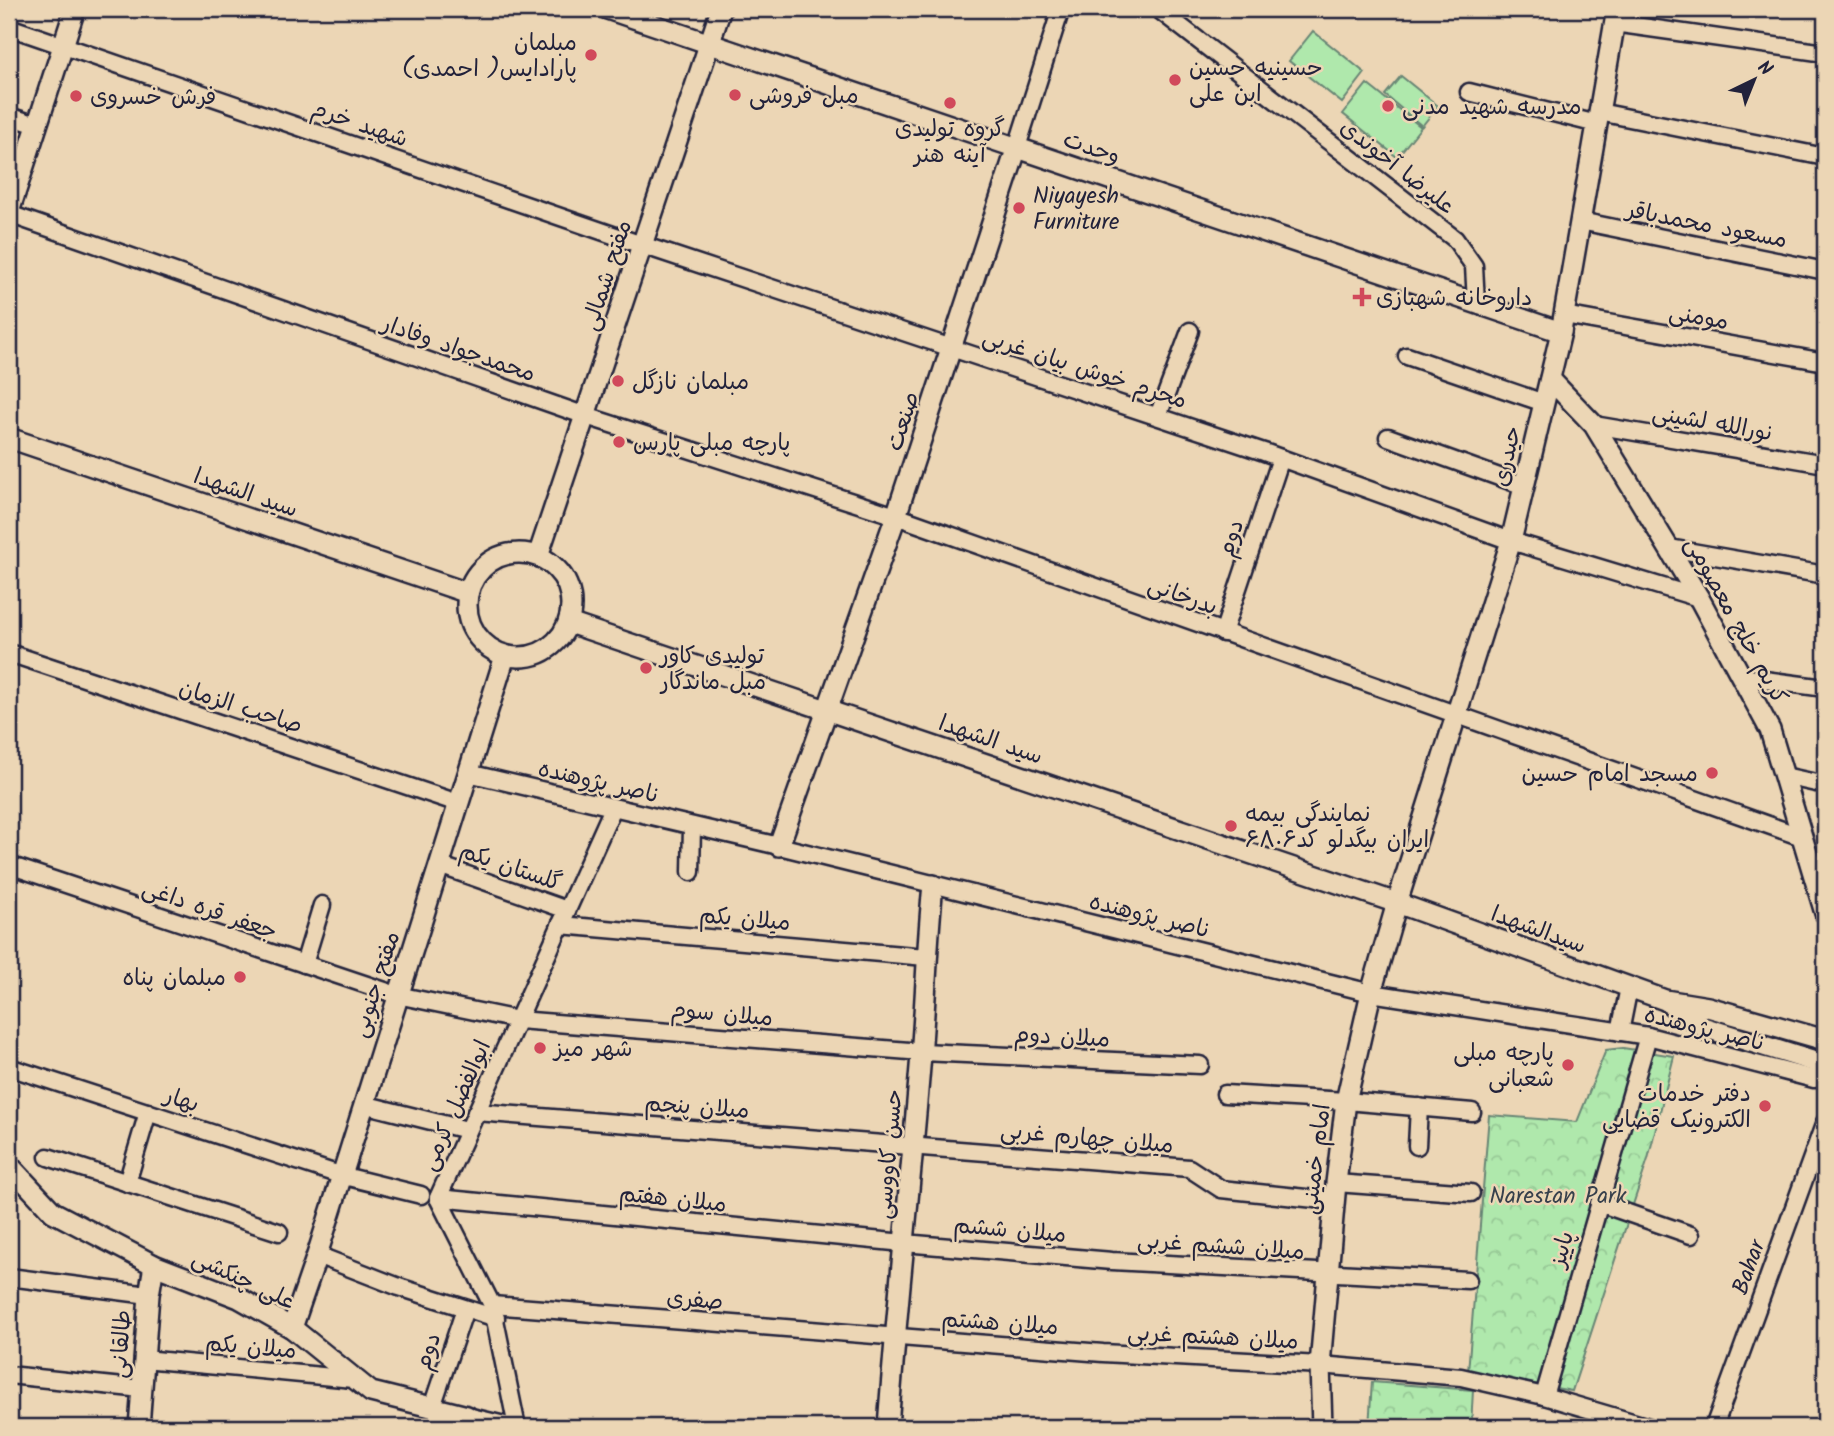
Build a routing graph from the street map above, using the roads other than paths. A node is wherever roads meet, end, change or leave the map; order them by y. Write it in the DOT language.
graph roads {
  1 [pos="75,9"];
  2 [pos="607,9"];
  3 [pos="722,9"];
  4 [pos="1060,9"];
  5 [pos="1158,9"];
  6 [pos="1616,16"];
  7 [pos="9,27"];
  8 [pos="710,43"];
  9 [pos="63,45"];
  10 [pos="1825,53"];
  11 [pos="1469,92"];
  12 [pos="9,116"];
  13 [pos="1598,118"];
  14 [pos="37,125"];
  15 [pos="1017,147"];
  16 [pos="1825,156"];
  17 [pos="9,213"];
  18 [pos="1580,221"];
  19 [pos="642,245"];
  20 [pos="1825,271"];
  21 [pos="1476,303"];
  22 [pos="1562,323"];
  23 [pos="1190,331"];
  24 [pos="952,348"];
  25 [pos="1407,356"];
  26 [pos="1825,362"];
  27 [pos="1550,379"];
  28 [pos="1544,404"];
  29 [pos="586,416"];
  30 [pos="1158,416"];
  31 [pos="1594,425"];
  32 [pos="1388,437"];
  33 [pos="9,438"];
  34 [pos="1281,458"];
  35 [pos="1825,464"];
  36 [pos="1524,486"];
  37 [pos="896,516"];
  38 [pos="1511,541"];
  39 [pos="1669,548"];
  40 [pos="538,556"];
  41 [pos="1825,575"];
  42 [pos="468,593"];
  43 [pos="1699,598"];
  44 [pos="569,623"];
  45 [pos="1223,633"];
  46 [pos="9,653"];
  47 [pos="505,656"];
  48 [pos="1742,677"];
  49 [pos="1825,688"];
  50 [pos="828,710"];
  51 [pos="1456,716"];
  52 [pos="468,773"];
  53 [pos="1784,776"];
  54 [pos="1825,785"];
  55 [pos="458,803"];
  56 [pos="613,808"];
  57 [pos="692,826"];
  58 [pos="1802,837"];
  59 [pos="779,846"];
  60 [pos="9,865"];
  61 [pos="439,865"];
  62 [pos="691,872"];
  63 [pos="933,884"];
  64 [pos="1397,903"];
  65 [pos="322,905"];
  66 [pos="1824,907"];
  67 [pos="564,917"];
  68 [pos="926,957"];
  69 [pos="303,964"];
  70 [pos="1629,987"];
  71 [pos="1371,993"];
  72 [pos="397,996"];
  73 [pos="1665,1000"];
  74 [pos="518,1020"];
  75 [pos="1620,1032"];
  76 [pos="1648,1036"];
  77 [pos="1825,1040"];
  78 [pos="922,1052"];
  79 [pos="1200,1065"];
  80 [pos="1825,1066"];
  81 [pos="9,1067"];
  82 [pos="1825,1076"];
  83 [pos="1225,1094"];
  84 [pos="1346,1101"];
  85 [pos="363,1104"];
  86 [pos="1419,1107"];
  87 [pos="148,1112"];
  88 [pos="476,1112"];
  89 [pos="1472,1112"];
  90 [pos="1825,1122"];
  91 [pos="467,1130"];
  92 [pos="914,1145"];
  93 [pos="1417,1146"];
  94 [pos="48,1157"];
  95 [pos="9,1165"];
  96 [pos="340,1175"];
  97 [pos="127,1183"];
  98 [pos="1335,1192"];
  99 [pos="1471,1193"];
  100 [pos="421,1195"];
  101 [pos="438,1198"];
  102 [pos="1599,1203"];
  103 [pos="279,1232"];
  104 [pos="1691,1235"];
  105 [pos="904,1243"];
  106 [pos="317,1255"];
  107 [pos="1112,1261"];
  108 [pos="154,1265"];
  109 [pos="1328,1274"];
  110 [pos="9,1277"];
  111 [pos="1468,1280"];
  112 [pos="149,1295"];
  113 [pos="465,1309"];
  114 [pos="494,1312"];
  115 [pos="292,1328"];
  116 [pos="894,1337"];
  117 [pos="1103,1353"];
  118 [pos="144,1359"];
  119 [pos="1320,1365"];
  120 [pos="9,1375"];
  121 [pos="353,1379"];
  122 [pos="142,1389"];
  123 [pos="1544,1396"];
  124 [pos="432,1407"];
  125 [pos="466,1422"];
  126 [pos="139,1427"];
  127 [pos="515,1427"];
  128 [pos="888,1427"];
  129 [pos="1322,1427"];
  130 [pos="1649,1427"];
  131 [pos="1714,1427"];
  1 -- 9 [label="street"];
  2 -- 8 [label="street, وحدت"];
  3 -- 8 [label="street, مفتح شمالی"];
  4 -- 15 [label="street, صنعت"];
  5 -- 21 [label="street, علیرضا آخوندی"];
  6 -- 10 [label="street"];
  6 -- 13 [label="street, حیدری"];
  7 -- 9 [label="street, شهید خرم"];
  8 -- 15 [label="street, وحدت"];
  8 -- 19 [label="street, مفتح شمالی"];
  9 -- 14 [label="street"];
  9 -- 19 [label="street, شهید خرم"];
  11 -- 13 [label="street"];
  12 -- 14 [label="street"];
  13 -- 16 [label="street"];
  13 -- 18 [label="street, حیدری"];
  14 -- 17 [label="street"];
  15 -- 21 [label="street, وحدت"];
  15 -- 24 [label="street, صنعت"];
  17 -- 29 [label="street, محمدجواد وفادار"];
  18 -- 20 [label="street, مسعود محمدباقر"];
  18 -- 22 [label="street, حیدری"];
  19 -- 24 [label="street, محرم خوش بیان غربی"];
  19 -- 29 [label="street, مفتح شمالی"];
  21 -- 22 [label="street, وحدت"];
  22 -- 26 [label="street, مومنی"];
  22 -- 27 [label="street, حیدری"];
  23 -- 30 [label="street"];
  24 -- 30 [label="street, محرم خوش بیان غربی"];
  24 -- 37 [label="street, صنعت"];
  25 -- 28 [label="street"];
  27 -- 28 [label="street, حیدری"];
  27 -- 31 [label="street, کریم خلج معصومی"];
  28 -- 36 [label="street, حیدری"];
  29 -- 37 [label="street, محمدجواد وفادار"];
  29 -- 40 [label="street, مفتح شمالی"];
  30 -- 34 [label="street, محرم خوش بیان غربی"];
  31 -- 35 [label="street, نورالله لشینی"];
  31 -- 39 [label="street, کریم خلج معصومی"];
  32 -- 36 [label="street"];
  33 -- 42 [label="street, سید الشهدا"];
  34 -- 38 [label="street, محرم خوش بیان غربی"];
  34 -- 45 [label="street, دوم"];
  36 -- 38 [label="street, حیدری"];
  37 -- 45 [label="street, بدرخانی"];
  37 -- 50 [label="street, صنعت"];
  38 -- 43 [label="street, محرم خوش بیان غربی"];
  38 -- 51 [label="street, حیدری"];
  39 -- 41 [label="street"];
  39 -- 43 [label="street, کریم خلج معصومی"];
  40 -- 42 [label="street"];
  40 -- 44 [label="street"];
  42 -- 47 [label="street"];
  43 -- 48 [label="street, کریم خلج معصومی"];
  44 -- 47 [label="street"];
  44 -- 50 [label="street, سید الشهدا"];
  45 -- 51 [label="street, بدرخانی"];
  46 -- 55 [label="street, صاحب الزمان"];
  47 -- 52 [label="street, مفتح جنوبی"];
  48 -- 49 [label="street"];
  48 -- 53 [label="street, کریم خلج معصومی"];
  50 -- 59 [label="street, صنعت"];
  50 -- 64 [label="street, سید الشهدا"];
  51 -- 58 [label="street, بدرخانی"];
  51 -- 64 [label="street, حیدری"];
  52 -- 55 [label="street, مفتح جنوبی"];
  52 -- 56 [label="street, ناصر پژوهنده"];
  53 -- 54 [label="street"];
  53 -- 58 [label="street, کریم خلج معصومی"];
  55 -- 61 [label="street, مفتح جنوبی"];
  56 -- 57 [label="street, ناصر پژوهنده"];
  56 -- 67 [label="street, ابوالفضل کرمی"];
  57 -- 59 [label="street, ناصر پژوهنده"];
  57 -- 62 [label="street"];
  58 -- 66 [label="street, کریم خلج معصومی"];
  59 -- 63 [label="street, ناصر پژوهنده"];
  60 -- 69 [label="street, جعفر قره داغی"];
  61 -- 67 [label="street, گلستان یکم"];
  61 -- 72 [label="street, مفتح جنوبی"];
  63 -- 68 [label="street, حسن کاووسی"];
  63 -- 71 [label="street, ناصر پژوهنده"];
  64 -- 70 [label="street, سیدالشهدا"];
  64 -- 71 [label="street, امام خمینی"];
  65 -- 69 [label="street"];
  67 -- 68 [label="street, میلان یکم"];
  67 -- 74 [label="street, ابوالفضل کرمی"];
  68 -- 78 [label="street, حسن کاووسی"];
  69 -- 72 [label="street, جعفر قره داغی"];
  70 -- 73 [label="street, سیدالشهدا"];
  70 -- 75 [label="street"];
  71 -- 75 [label="street, ناصر پژوهنده"];
  71 -- 84 [label="street, امام خمینی"];
  72 -- 74 [label="street, میلان سوم"];
  72 -- 85 [label="street, مفتح جنوبی"];
  73 -- 77 [label="street, سیدالشهدا"];
  73 -- 80 [label="street, سیدالشهدا"];
  74 -- 78 [label="street, میلان سوم"];
  74 -- 88 [label="street, ابوالفضل کرمی"];
  75 -- 76 [label="street, ناصر پژوهنده"];
  76 -- 82 [label="street, ناصر پژوهنده"];
  76 -- 102 [label="street, پاییز"];
  78 -- 79 [label="street, میلان دوم"];
  78 -- 92 [label="street, حسن کاووسی"];
  81 -- 87 [label="street, بهار"];
  83 -- 84 [label="street"];
  84 -- 86 [label="street"];
  84 -- 98 [label="street, امام خمینی"];
  85 -- 91 [label="street"];
  85 -- 96 [label="street, مفتح جنوبی"];
  86 -- 89 [label="street"];
  86 -- 93 [label="street"];
  87 -- 96 [label="street, بهار"];
  87 -- 97 [label="street"];
  88 -- 91 [label="street, ابوالفضل کرمی"];
  88 -- 92 [label="street, میلان پنجم"];
  90 -- 131 [label="street, Bahar"];
  91 -- 101 [label="street, ابوالفضل کرمی"];
  92 -- 98 [label="street, میلان چهارم غربی"];
  92 -- 105 [label="street, حسن کاووسی"];
  94 -- 97 [label="street"];
  95 -- 108 [label="street, علی چنکشی"];
  96 -- 100 [label="street, بهار"];
  96 -- 106 [label="street, مفتح جنوبی"];
  97 -- 103 [label="street"];
  98 -- 99 [label="street, میلان چهارم غربی"];
  98 -- 109 [label="street, امام خمینی"];
  101 -- 105 [label="street, میلان هفتم"];
  101 -- 114 [label="street, ابوالفضل کرمی"];
  102 -- 104 [label="street"];
  102 -- 123 [label="street, پاییز"];
  105 -- 107 [label="street, میلان ششم"];
  105 -- 116 [label="street, حسن کاووسی"];
  106 -- 113 [label="street, صفری"];
  106 -- 115 [label="street, مفتح جنوبی"];
  107 -- 109 [label="street, میلان ششم غربی"];
  108 -- 112 [label="street, طالقانی"];
  108 -- 115 [label="street, علی چنکشی"];
  109 -- 111 [label="street, میلان ششم غربی"];
  109 -- 119 [label="street, امام خمینی"];
  110 -- 112 [label="street"];
  112 -- 118 [label="street, طالقانی"];
  113 -- 114 [label="street, صفری"];
  113 -- 124 [label="street, دوم"];
  114 -- 116 [label="street, صفری"];
  114 -- 127 [label="street, ابوالفضل کرمی"];
  115 -- 121 [label="street, علی چنکشی"];
  116 -- 117 [label="street, میلان هشتم"];
  116 -- 128 [label="street, حسن کاووسی"];
  117 -- 119 [label="street, میلان هشتم غربی"];
  118 -- 121 [label="street, میلان یکم"];
  118 -- 122 [label="street, طالقانی"];
  119 -- 123 [label="street, میلان هشتم غربی"];
  119 -- 129 [label="street, امام خمینی"];
  120 -- 122 [label="street"];
  121 -- 124 [label="street, علی چنکشی"];
  122 -- 126 [label="street, طالقانی"];
  123 -- 130 [label="street, میلان هشتم غربی"];
  124 -- 125 [label="street, علی چنکشی"];
  125 -- 127 [label="street"];
}
